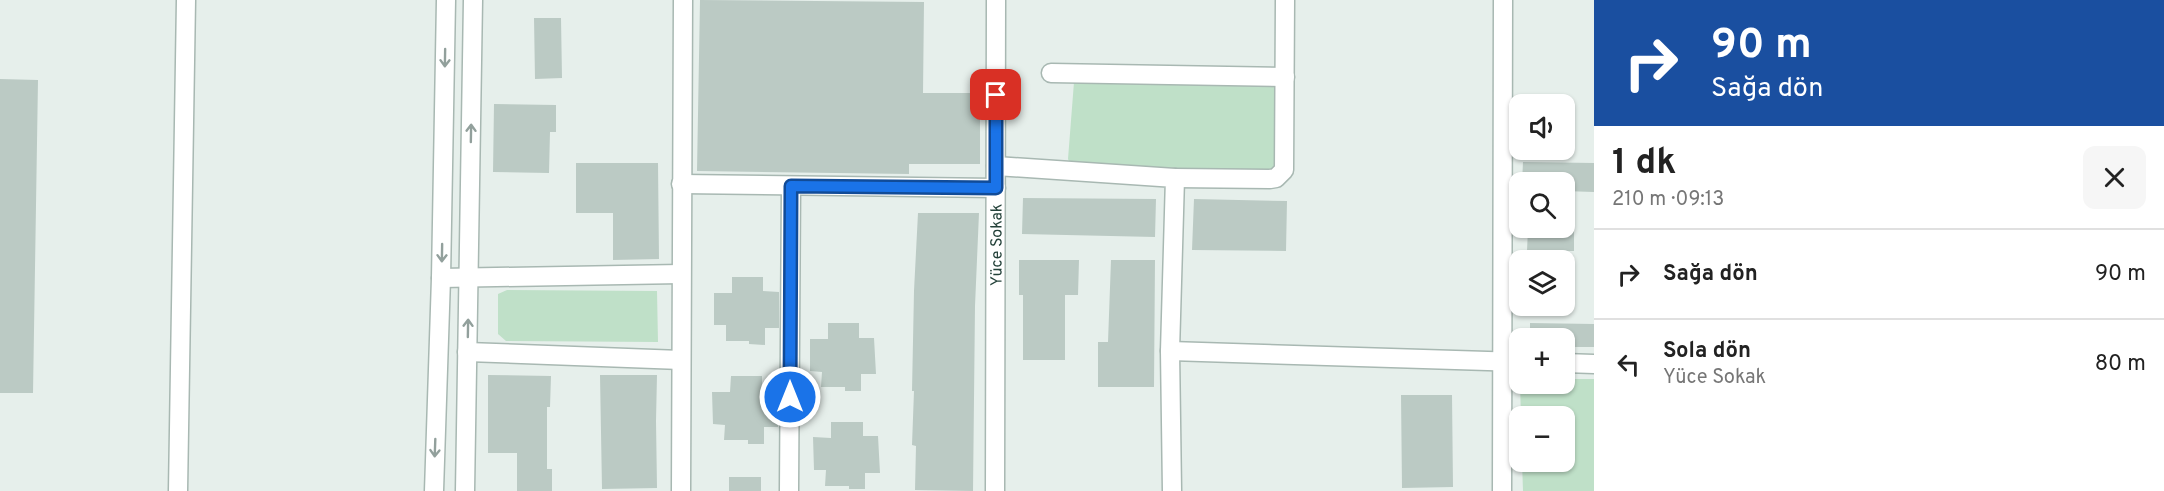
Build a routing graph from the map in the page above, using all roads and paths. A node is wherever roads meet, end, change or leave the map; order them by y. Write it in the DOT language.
graph roads {
  1 [pos="186,0"];
  2 [pos="446,0"];
  3 [pos="473,0"];
  4 [pos="683,0"];
  5 [pos="996,0"];
  6 [pos="1285,0"];
  7 [pos="1503,0"];
  8 [pos="1051,73"];
  9 [pos="1285,77"];
  10 [pos="996,166"];
  11 [pos="1175,178"];
  12 [pos="681,184"];
  13 [pos="791,186"];
  14 [pos="996,188"];
  15 [pos="681,274"];
  16 [pos="441,278"];
  17 [pos="469,278"];
  18 [pos="1510,328"];
  19 [pos="1170,351"];
  20 [pos="467,352"];
  21 [pos="681,360"];
  22 [pos="1509,361"];
  23 [pos="1575,363"];
  24 [pos="1594,364"];
  25 [pos="1509,390"];
  26 [pos="178,491"];
  27 [pos="434,491"];
  28 [pos="465,491"];
  29 [pos="681,491"];
  30 [pos="789,491"];
  31 [pos="995,491"];
  32 [pos="1172,491"];
  33 [pos="1502,491"];
  1 -- 26 [label="street"];
  2 -- 16 [label="street, one-way"];
  17 -- 3 [label="street, one-way"];
  4 -- 12 [label="street"];
  5 -- 10 [label="street, Yüce Sokak"];
  6 -- 9 [label="street"];
  7 -- 18 [label="street"];
  8 -- 9 [label="street"];
  9 -- 11 [label="street"];
  10 -- 11 [label="street"];
  10 -- 14 [label="street, Yüce Sokak"];
  11 -- 19 [label="street"];
  12 -- 13 [label="street"];
  12 -- 15 [label="street"];
  13 -- 14 [label="street"];
  13 -- 30 [label="street"];
  14 -- 31 [label="street, Yüce Sokak"];
  15 -- 17 [label="street"];
  15 -- 21 [label="street"];
  16 -- 17 [label="street"];
  16 -- 27 [label="street, one-way"];
  20 -- 17 [label="street, one-way"];
  19 -- 22 [label="street"];
  19 -- 32 [label="street"];
  20 -- 21 [label="street"];
  20 -- 28 [label="street"];
  21 -- 29 [label="street"];
  23 -- 24 [label="street"];
  25 -- 33 [label="street"];
}
